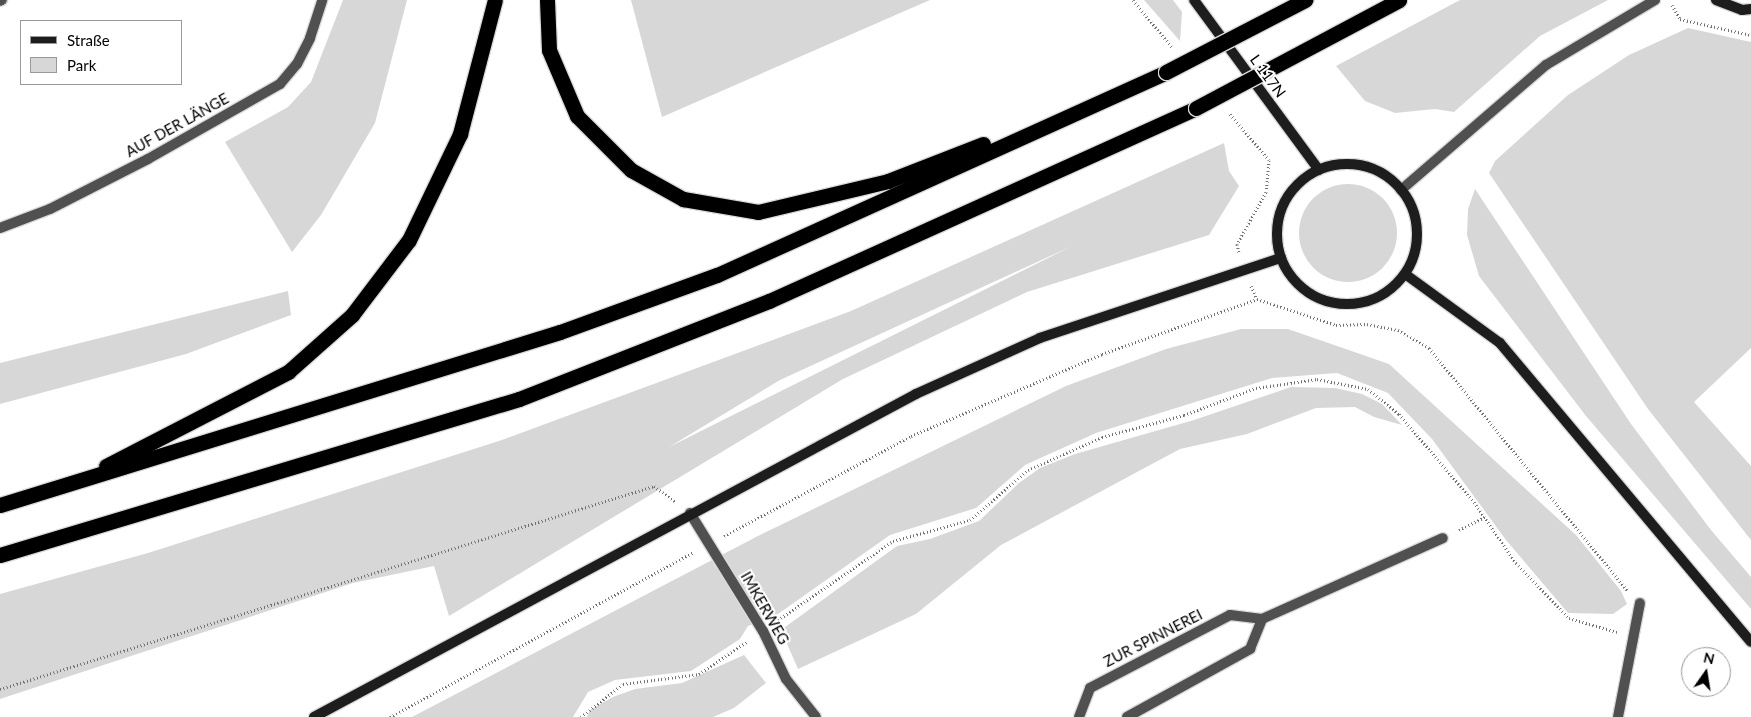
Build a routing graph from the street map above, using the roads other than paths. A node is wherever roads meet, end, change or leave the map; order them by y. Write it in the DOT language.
graph roads {
  1 [pos="322,0"];
  2 [pos="495,0"];
  3 [pos="547,0"];
  4 [pos="1194,0"];
  5 [pos="1305,0"];
  6 [pos="1399,0"];
  7 [pos="1654,0"];
  8 [pos="1716,0"];
  9 [pos="1751,9"];
  10 [pos="1166,72"];
  11 [pos="1319,170"];
  12 [pos="1401,190"];
  13 [pos="0,228"];
  14 [pos="1281,258"];
  15 [pos="1405,274"];
  16 [pos="69,486"];
  17 [pos="0,505"];
  18 [pos="690,513"];
  19 [pos="1443,538"];
  20 [pos="0,555"];
  21 [pos="1640,603"];
  22 [pos="1262,619"];
  23 [pos="1751,642"];
  24 [pos="314,717"];
  25 [pos="816,717"];
  26 [pos="1080,717"];
  27 [pos="1127,717"];
  28 [pos="1618,717"];
  1 -- 13 [label="street, AUF DER LÄNGE"];
  2 -- 16 [label="highway"];
  3 -- 10 [label="highway"];
  4 -- 11 [label="main road, L 117N"];
  5 -- 10 [label="highway, bridge"];
  6 -- 20 [label="highway, bridge"];
  7 -- 12 [label="street"];
  8 -- 9 [label="main road"];
  10 -- 16 [label="highway"];
  11 -- 12 [label="main road"];
  11 -- 14 [label="main road"];
  12 -- 15 [label="main road"];
  14 -- 15 [label="main road"];
  14 -- 18 [label="main road"];
  15 -- 23 [label="main road"];
  16 -- 17 [label="highway"];
  18 -- 24 [label="main road"];
  18 -- 25 [label="street, IMKERWEG"];
  19 -- 22 [label="street"];
  21 -- 28 [label="street"];
  22 -- 26 [label="street, ZUR SPINNEREI"];
  22 -- 27 [label="street"];
}
